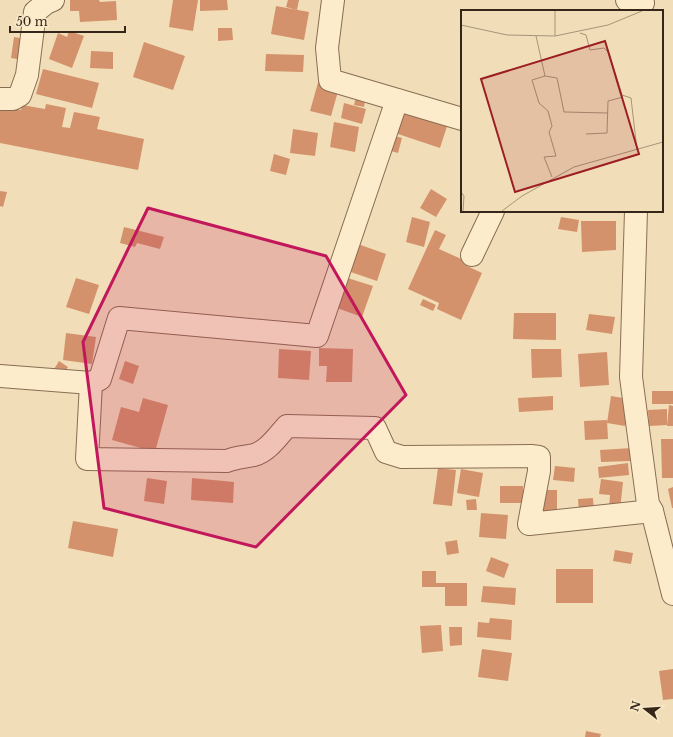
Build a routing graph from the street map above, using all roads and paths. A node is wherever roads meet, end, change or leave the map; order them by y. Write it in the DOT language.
graph roads {
  1 [pos="53,0"];
  2 [pos="333,0"];
  3 [pos="0,99"];
  4 [pos="397,100"];
  5 [pos="461,119"];
  6 [pos="493,212"];
  7 [pos="636,212"];
  8 [pos="472,255"];
  9 [pos="0,376"];
  10 [pos="91,383"];
  11 [pos="652,511"];
  12 [pos="673,594"];
  1 -- 3 [label="street"];
  2 -- 4 [label="street"];
  4 -- 5 [label="street"];
  4 -- 10 [label="street"];
  6 -- 8 [label="street"];
  7 -- 11 [label="street"];
  9 -- 10 [label="street"];
  10 -- 11 [label="street"];
  11 -- 12 [label="street"];
}
